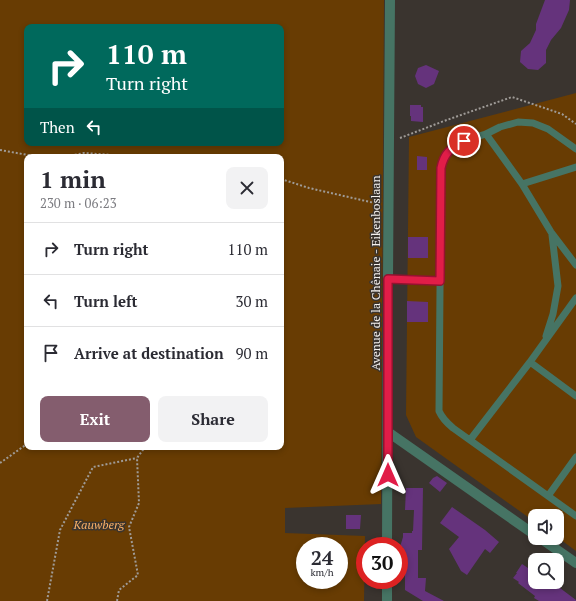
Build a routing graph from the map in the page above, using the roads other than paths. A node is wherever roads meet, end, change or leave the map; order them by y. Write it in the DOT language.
graph roads {
  1 [pos="390,0"];
  2 [pos="486,134"];
  3 [pos="576,149"];
  4 [pos="576,167"];
  5 [pos="522,184"];
  6 [pos="551,232"];
  7 [pos="576,265"];
  8 [pos="388,279"];
  9 [pos="440,281"];
  10 [pos="576,298"];
  11 [pos="544,342"];
  12 [pos="530,362"];
  13 [pos="576,396"];
  14 [pos="388,432"];
  15 [pos="470,440"];
  16 [pos="576,457"];
  17 [pos="548,496"];
  18 [pos="576,516"];
  19 [pos="528,530"];
  20 [pos="387,537"];
  21 [pos="550,545"];
  22 [pos="576,563"];
  23 [pos="387,589"];
  24 [pos="387,601"];
  1 -- 8 [label="street, Avenue de la Chênaie - Eikenboslaan"];
  2 -- 3 [label="lane"];
  2 -- 5 [label="lane"];
  2 -- 9 [label="lane"];
  4 -- 5 [label="lane"];
  5 -- 6 [label="lane"];
  6 -- 7 [label="lane"];
  6 -- 11 [label="lane"];
  8 -- 9 [label="lane"];
  8 -- 14 [label="street, Avenue de la Chênaie - Eikenboslaan"];
  9 -- 15 [label="lane"];
  10 -- 11 [label="lane"];
  11 -- 12 [label="lane"];
  12 -- 13 [label="lane"];
  12 -- 15 [label="lane"];
  14 -- 19 [label="street"];
  14 -- 20 [label="street, Avenue de la Chênaie - Eikenboslaan"];
  15 -- 17 [label="lane"];
  16 -- 17 [label="lane"];
  17 -- 18 [label="lane"];
  21 -- 22 [label="street"];
  23 -- 24 [label="street"];
}
